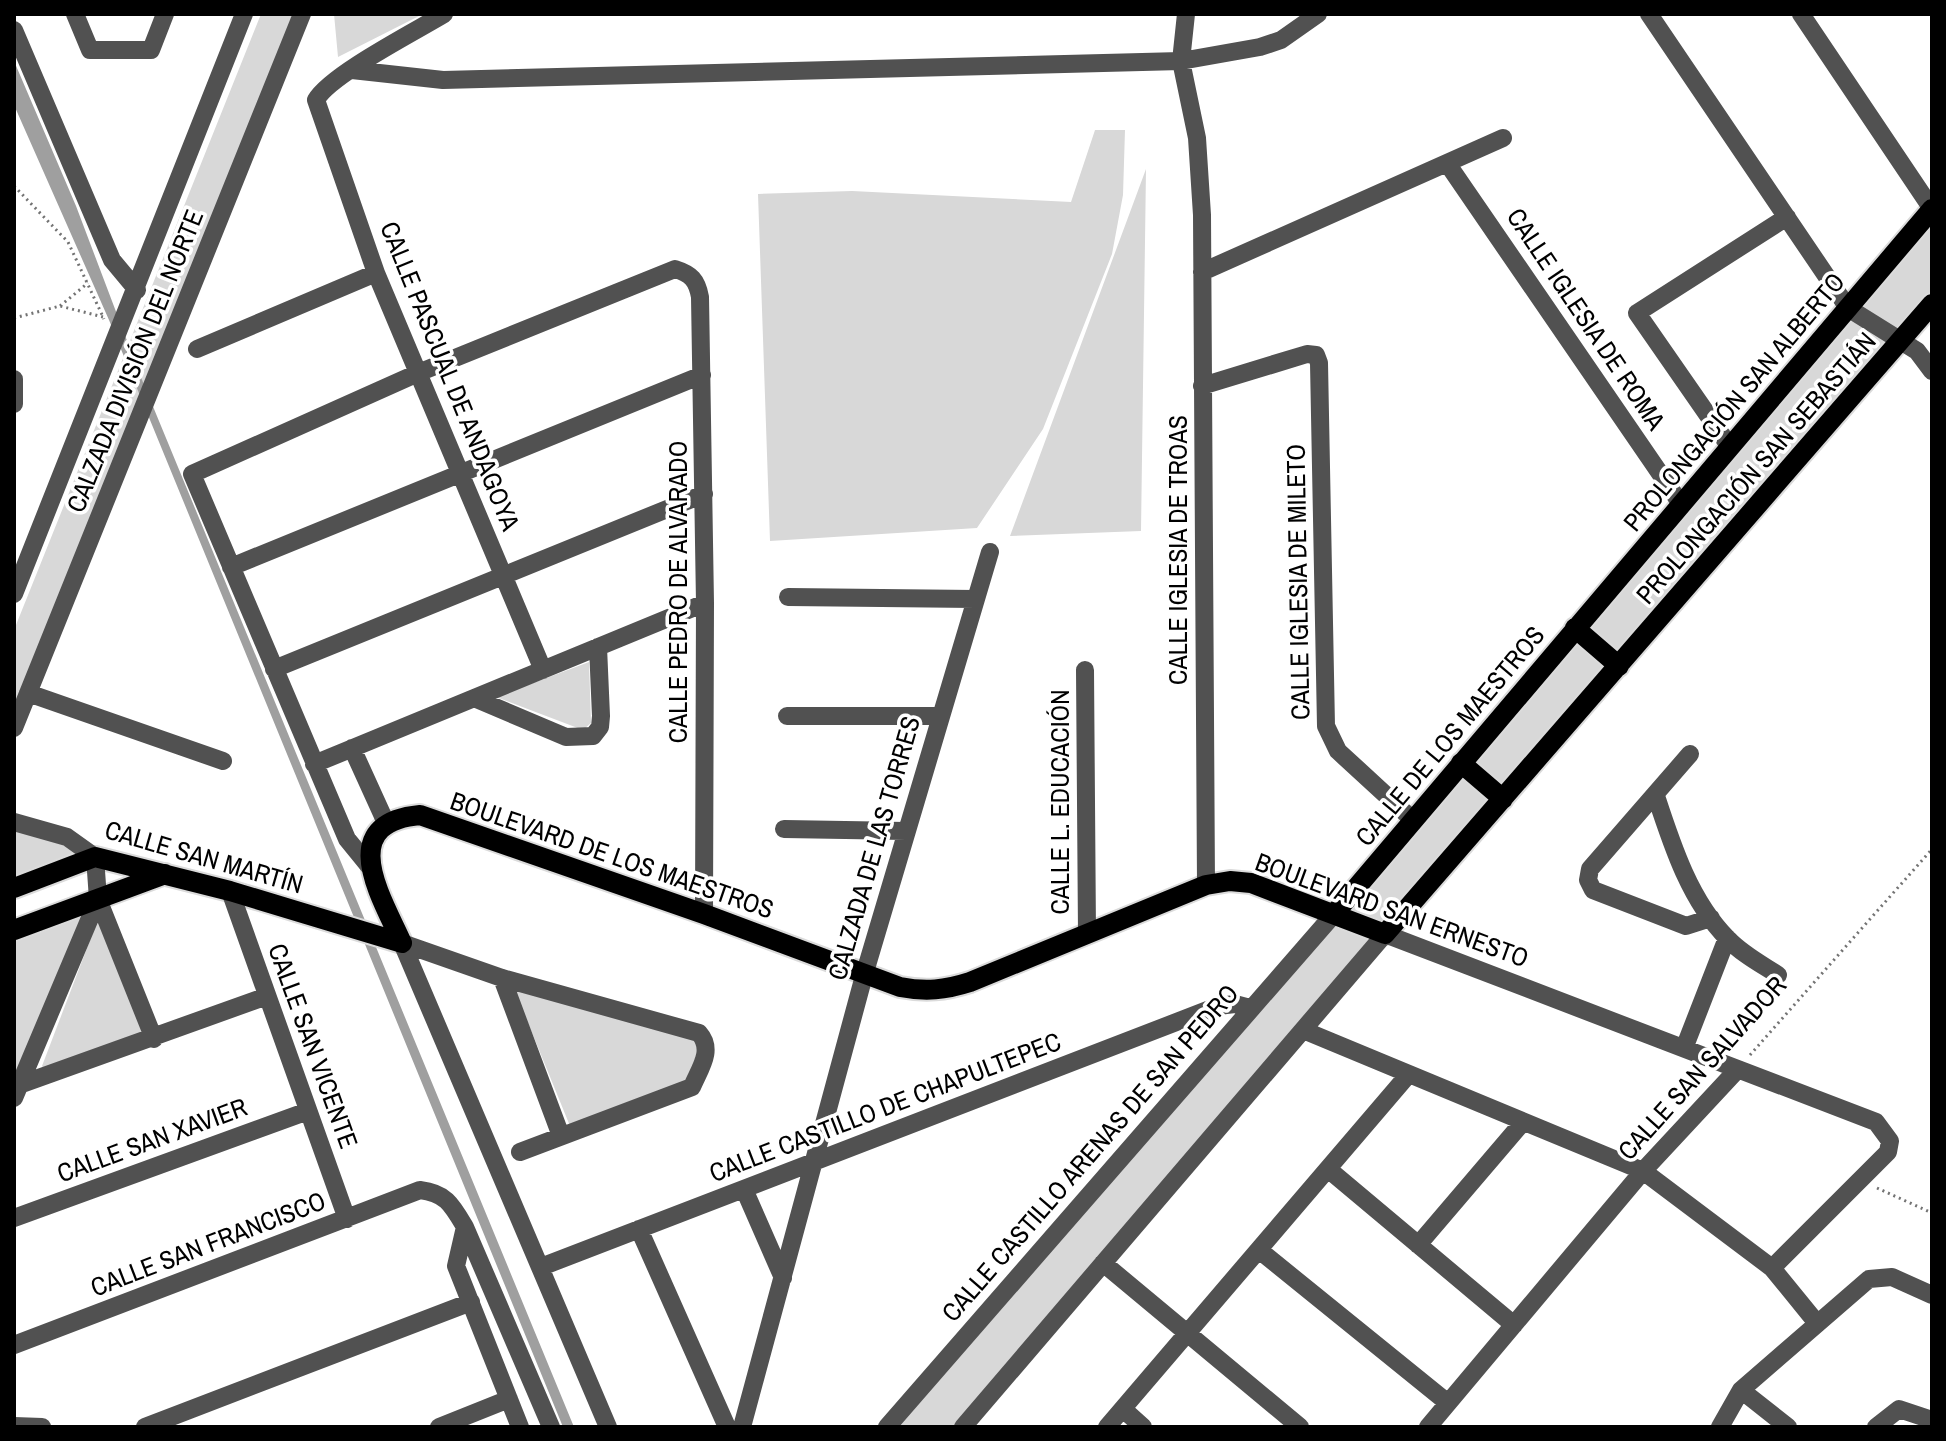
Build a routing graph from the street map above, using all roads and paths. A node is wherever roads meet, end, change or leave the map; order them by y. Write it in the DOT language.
graph roads {
  1 [pos="75,14"];
  2 [pos="165,14"];
  3 [pos="244,14"];
  4 [pos="302,14"];
  5 [pos="444,14"];
  6 [pos="1186,14"];
  7 [pos="1318,14"];
  8 [pos="1649,14"];
  9 [pos="1801,14"];
  10 [pos="14,30"];
  11 [pos="1181,61"];
  12 [pos="352,70"];
  13 [pos="1503,138"];
  14 [pos="1447,163"];
  15 [pos="14,186"];
  16 [pos="1932,209"];
  17 [pos="1787,217"];
  18 [pos="1202,272"];
  19 [pos="376,273"];
  20 [pos="89,283"];
  21 [pos="137,290"];
  22 [pos="60,306"];
  23 [pos="1848,308"];
  24 [pos="1930,309"];
  25 [pos="104,317"];
  26 [pos="14,318"];
  27 [pos="1902,340"];
  28 [pos="115,344"];
  29 [pos="197,349"];
  30 [pos="1932,371"];
  31 [pos="418,373"];
  32 [pos="702,375"];
  33 [pos="14,379"];
  34 [pos="1202,386"];
  35 [pos="14,404"];
  36 [pos="1730,447"];
  37 [pos="460,472"];
  38 [pos="704,494"];
  39 [pos="1681,504"];
  40 [pos="990,552"];
  41 [pos="231,567"];
  42 [pos="502,573"];
  43 [pos="14,594"];
  44 [pos="788,597"];
  45 [pos="975,599"];
  46 [pos="705,603"];
  47 [pos="1575,628"];
  48 [pos="598,647"];
  49 [pos="1619,666"];
  50 [pos="274,669"];
  51 [pos="543,670"];
  52 [pos="1085,670"];
  53 [pos="28,693"];
  54 [pos="474,698"];
  55 [pos="787,716"];
  56 [pos="940,716"];
  57 [pos="14,728"];
  58 [pos="352,748"];
  59 [pos="1690,754"];
  60 [pos="223,761"];
  61 [pos="1461,763"];
  62 [pos="314,764"];
  63 [pos="1656,796"];
  64 [pos="1503,799"];
  65 [pos="1413,820"];
  66 [pos="14,822"];
  67 [pos="387,825"];
  68 [pos="784,829"];
  69 [pos="906,831"];
  70 [pos="1932,849"];
  71 [pos="95,857"];
  72 [pos="369,866"];
  73 [pos="165,874"];
  74 [pos="1206,885"];
  75 [pos="14,888"];
  76 [pos="230,891"];
  77 [pos="98,899"];
  78 [pos="704,914"];
  79 [pos="1334,914"];
  80 [pos="1711,918"];
  81 [pos="14,930"];
  82 [pos="1087,934"];
  83 [pos="1385,934"];
  84 [pos="1727,938"];
  85 [pos="402,943"];
  86 [pos="865,972"];
  87 [pos="1778,975"];
  88 [pos="502,978"];
  89 [pos="267,996"];
  90 [pos="1250,1008"];
  91 [pos="1303,1030"];
  92 [pos="154,1039"];
  93 [pos="1685,1046"];
  94 [pos="1737,1070"];
  95 [pos="1408,1075"];
  96 [pos="17,1091"];
  97 [pos="308,1111"];
  98 [pos="1523,1122"];
  99 [pos="561,1136"];
  100 [pos="520,1152"];
  101 [pos="815,1161"];
  102 [pos="1328,1169"];
  103 [pos="1643,1171"];
  104 [pos="1860,1180"];
  105 [pos="744,1189"];
  106 [pos="1932,1213"];
  107 [pos="14,1218"];
  108 [pos="347,1219"];
  109 [pos="465,1227"];
  110 [pos="639,1229"];
  111 [pos="1418,1245"];
  112 [pos="1259,1250"];
  113 [pos="1103,1263"];
  114 [pos="541,1267"];
  115 [pos="1772,1268"];
  116 [pos="783,1278"];
  117 [pos="1932,1295"];
  118 [pos="471,1302"];
  119 [pos="1816,1322"];
  120 [pos="1514,1325"];
  121 [pos="1188,1332"];
  122 [pos="14,1345"];
  123 [pos="1741,1390"];
  124 [pos="509,1399"];
  125 [pos="1448,1403"];
  126 [pos="1123,1409"];
  127 [pos="1932,1420"];
  128 [pos="14,1426"];
  129 [pos="42,1427"];
  130 [pos="145,1427"];
  131 [pos="439,1427"];
  132 [pos="520,1427"];
  133 [pos="551,1427"];
  134 [pos="608,1427"];
  135 [pos="727,1427"];
  136 [pos="742,1427"];
  137 [pos="887,1427"];
  138 [pos="963,1427"];
  139 [pos="1107,1427"];
  140 [pos="1143,1427"];
  141 [pos="1300,1427"];
  142 [pos="1428,1427"];
  143 [pos="1720,1427"];
  144 [pos="1788,1427"];
  145 [pos="1876,1427"];
  1 -- 2 [label="street"];
  3 -- 21 [label="street, CALZADA DIVISIÓN DEL NORTE"];
  4 -- 53 [label="street, CALZADA DIVISIÓN DEL NORTE"];
  5 -- 12 [label="street"];
  6 -- 11 [label="street, CALLE IGLESIA DE TROAS"];
  7 -- 11 [label="street"];
  8 -- 17 [label="street"];
  9 -- 16 [label="street"];
  10 -- 21 [label="street"];
  11 -- 12 [label="street"];
  11 -- 18 [label="street, CALLE IGLESIA DE TROAS"];
  12 -- 19 [label="street, CALLE PASCUAL DE ANDAGOYA"];
  13 -- 14 [label="street"];
  14 -- 18 [label="street"];
  14 -- 39 [label="street, CALLE IGLESIA DE ROMA"];
  15 -- 20 [label="path"];
  16 -- 23 [label="main road, PROLONGACIÓN SAN ALBERTO"];
  17 -- 23 [label="street"];
  17 -- 36 [label="street"];
  18 -- 34 [label="street, CALLE IGLESIA DE TROAS"];
  19 -- 29 [label="street"];
  19 -- 31 [label="street, CALLE PASCUAL DE ANDAGOYA"];
  20 -- 22 [label="path"];
  20 -- 25 [label="path"];
  21 -- 28 [label="street, CALZADA DIVISIÓN DEL NORTE"];
  22 -- 25 [label="path"];
  22 -- 26 [label="path"];
  23 -- 27 [label="street"];
  23 -- 36 [label="main road, PROLONGACIÓN SAN ALBERTO"];
  24 -- 27 [label="main road, PROLONGACIÓN SAN SEBASTIÁN"];
  25 -- 28 [label="path"];
  27 -- 30 [label="street"];
  27 -- 49 [label="main road, PROLONGACIÓN SAN SEBASTIÁN"];
  28 -- 43 [label="street, CALZADA DIVISIÓN DEL NORTE"];
  31 -- 32 [label="street, CALLE PEDRO DE ALVARADO"];
  31 -- 37 [label="street, CALLE PASCUAL DE ANDAGOYA"];
  31 -- 41 [label="street"];
  32 -- 37 [label="street"];
  32 -- 38 [label="street, CALLE PEDRO DE ALVARADO"];
  33 -- 35 [label="street"];
  34 -- 65 [label="street, CALLE IGLESIA DE MILETO"];
  34 -- 74 [label="street, CALLE IGLESIA DE TROAS"];
  36 -- 39 [label="main road, PROLONGACIÓN SAN ALBERTO"];
  37 -- 41 [label="street"];
  37 -- 42 [label="street, CALLE PASCUAL DE ANDAGOYA"];
  38 -- 42 [label="street"];
  38 -- 46 [label="street, CALLE PEDRO DE ALVARADO"];
  39 -- 47 [label="main road, PROLONGACIÓN SAN ALBERTO"];
  40 -- 45 [label="street, CALZADA DE LAS TORRES"];
  41 -- 50 [label="street"];
  42 -- 50 [label="street"];
  42 -- 51 [label="street, CALLE PASCUAL DE ANDAGOYA"];
  44 -- 45 [label="street"];
  45 -- 56 [label="street, CALZADA DE LAS TORRES"];
  46 -- 48 [label="street"];
  46 -- 78 [label="street, CALLE PEDRO DE ALVARADO"];
  47 -- 49 [label="main road"];
  47 -- 61 [label="main road, CALLE DE LOS MAESTROS"];
  48 -- 51 [label="street"];
  48 -- 54 [label="street"];
  49 -- 64 [label="main road"];
  50 -- 62 [label="street"];
  51 -- 54 [label="street"];
  52 -- 82 [label="street, CALLE L. EDUCACIÓN"];
  53 -- 57 [label="street, CALZADA DIVISIÓN DEL NORTE"];
  53 -- 60 [label="street"];
  54 -- 58 [label="street"];
  55 -- 56 [label="street"];
  56 -- 69 [label="street, CALZADA DE LAS TORRES"];
  58 -- 62 [label="street"];
  58 -- 67 [label="street"];
  59 -- 63 [label="street"];
  61 -- 64 [label="main road"];
  61 -- 65 [label="main road, CALLE DE LOS MAESTROS"];
  62 -- 72 [label="street"];
  63 -- 80 [label="street"];
  63 -- 80 [label="street"];
  64 -- 83 [label="main road"];
  65 -- 79 [label="main road, CALLE DE LOS MAESTROS"];
  66 -- 71 [label="street, CALLE SAN MARTÍN"];
  67 -- 72 [label="main road"];
  67 -- 78 [label="main road, BOULEVARD DE LOS MAESTROS"];
  68 -- 69 [label="street"];
  69 -- 86 [label="street, CALZADA DE LAS TORRES"];
  70 -- 94 [label="path, CALLE SAN SALVADOR"];
  71 -- 73 [label="main road, CALLE SAN MARTÍN"];
  71 -- 75 [label="main road"];
  71 -- 77 [label="street"];
  72 -- 85 [label="main road"];
  73 -- 76 [label="main road, CALLE SAN MARTÍN"];
  73 -- 77 [label="main road"];
  74 -- 79 [label="main road, BOULEVARD SAN ERNESTO"];
  74 -- 82 [label="main road, BOULEVARD SAN ERNESTO"];
  76 -- 85 [label="main road, CALLE SAN MARTÍN"];
  76 -- 89 [label="street, CALLE SAN VICENTE"];
  77 -- 81 [label="main road"];
  77 -- 92 [label="street"];
  77 -- 96 [label="street"];
  78 -- 86 [label="main road, BOULEVARD DE LOS MAESTROS"];
  79 -- 83 [label="main road, BOULEVARD SAN ERNESTO"];
  79 -- 90 [label="street, CALLE CASTILLO ARENAS DE SAN PEDRO"];
  80 -- 84 [label="street"];
  82 -- 86 [label="main road, BOULEVARD SAN ERNESTO"];
  83 -- 91 [label="street"];
  83 -- 93 [label="street, BOULEVARD SAN ERNESTO"];
  84 -- 87 [label="street"];
  84 -- 93 [label="street"];
  85 -- 88 [label="street"];
  85 -- 114 [label="street"];
  86 -- 101 [label="street, CALZADA DE LAS TORRES"];
  88 -- 99 [label="street"];
  88 -- 99 [label="street"];
  89 -- 92 [label="street"];
  89 -- 97 [label="street, CALLE SAN VICENTE"];
  90 -- 101 [label="street, CALLE CASTILLO DE CHAPULTEPEC"];
  90 -- 137 [label="street, CALLE CASTILLO ARENAS DE SAN PEDRO"];
  91 -- 95 [label="street"];
  91 -- 113 [label="street"];
  92 -- 96 [label="street"];
  93 -- 94 [label="street, BOULEVARD SAN ERNESTO"];
  94 -- 103 [label="street, CALLE SAN SALVADOR"];
  94 -- 104 [label="street, BOULEVARD SAN ERNESTO"];
  95 -- 98 [label="street"];
  95 -- 102 [label="street"];
  97 -- 107 [label="street, CALLE SAN XAVIER"];
  97 -- 108 [label="street, CALLE SAN VICENTE"];
  98 -- 103 [label="street"];
  98 -- 111 [label="street"];
  99 -- 100 [label="street"];
  101 -- 105 [label="street, CALLE CASTILLO DE CHAPULTEPEC"];
  101 -- 116 [label="street, CALZADA DE LAS TORRES"];
  102 -- 111 [label="street"];
  102 -- 112 [label="street"];
  103 -- 115 [label="street"];
  103 -- 120 [label="street, CALLE SAN SALVADOR"];
  104 -- 106 [label="path"];
  104 -- 115 [label="street"];
  105 -- 110 [label="street, CALLE CASTILLO DE CHAPULTEPEC"];
  105 -- 116 [label="street"];
  108 -- 109 [label="street, CALLE SAN FRANCISCO"];
  108 -- 122 [label="street, CALLE SAN FRANCISCO"];
  109 -- 118 [label="street"];
  109 -- 133 [label="street"];
  110 -- 114 [label="street, CALLE CASTILLO DE CHAPULTEPEC"];
  110 -- 135 [label="street"];
  111 -- 120 [label="street"];
  112 -- 121 [label="street"];
  112 -- 125 [label="street"];
  113 -- 121 [label="street"];
  113 -- 138 [label="street"];
  114 -- 134 [label="street"];
  115 -- 119 [label="street"];
  116 -- 136 [label="street, CALZADA DE LAS TORRES"];
  117 -- 119 [label="street"];
  118 -- 124 [label="street"];
  118 -- 130 [label="street"];
  119 -- 123 [label="street"];
  120 -- 125 [label="street, CALLE SAN SALVADOR"];
  121 -- 126 [label="street"];
  121 -- 141 [label="street"];
  123 -- 143 [label="street"];
  123 -- 144 [label="street"];
  124 -- 131 [label="street"];
  124 -- 132 [label="street"];
  125 -- 142 [label="street, CALLE SAN SALVADOR"];
  126 -- 139 [label="street"];
  126 -- 140 [label="street"];
  127 -- 145 [label="street"];
  128 -- 129 [label="street"];
}
